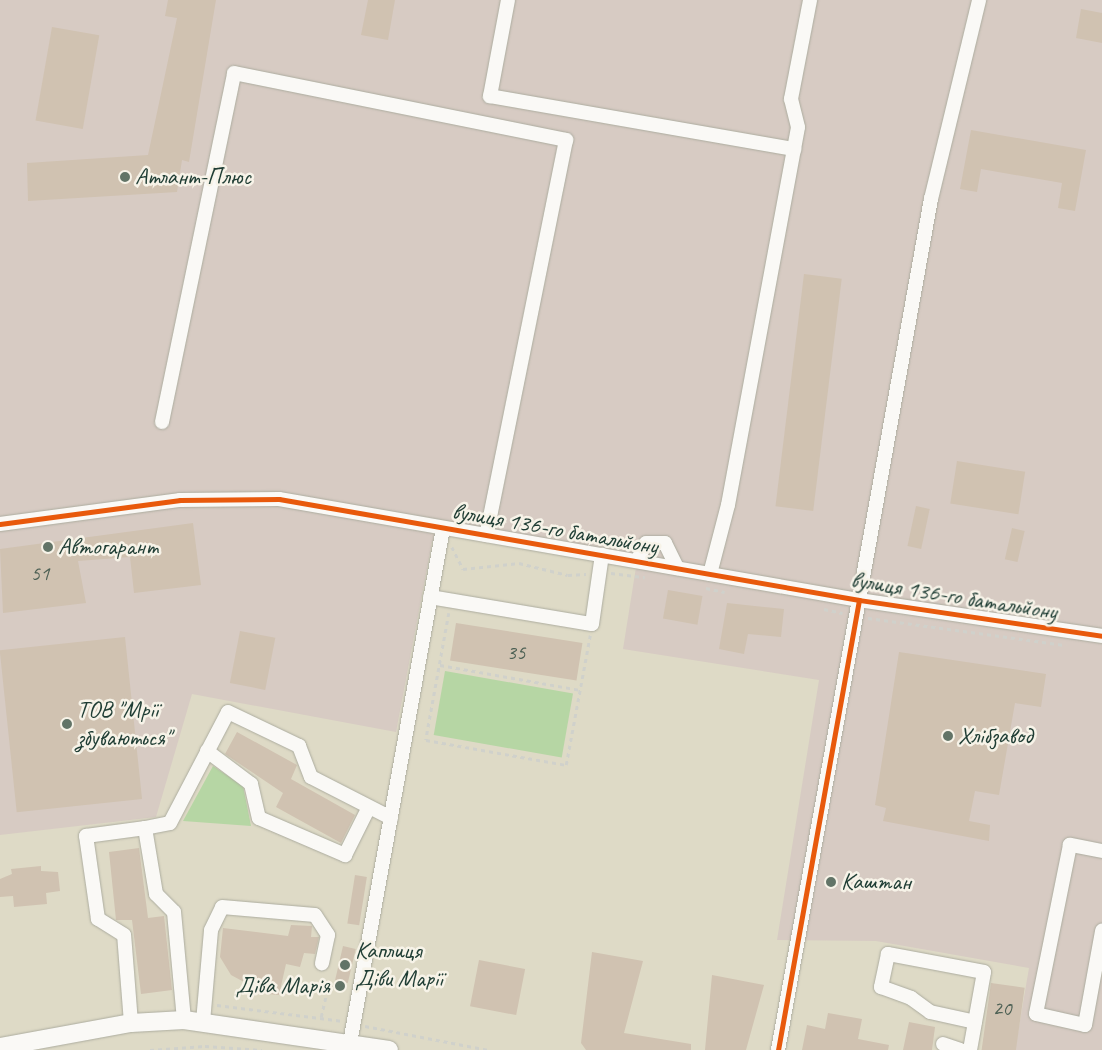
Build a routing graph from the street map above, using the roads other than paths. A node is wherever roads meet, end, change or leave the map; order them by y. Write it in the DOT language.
graph roads {
  1 [pos="508,0"];
  2 [pos="810,0"];
  3 [pos="978,0"];
  4 [pos="794,149"];
  5 [pos="162,422"];
  6 [pos="0,524"];
  7 [pos="443,528"];
  8 [pos="486,535"];
  9 [pos="602,555"];
  10 [pos="637,561"];
  11 [pos="677,568"];
  12 [pos="710,574"];
  13 [pos="430,597"];
  14 [pos="859,600"];
  15 [pos="1102,636"];
  16 [pos="207,751"];
  17 [pos="368,809"];
  18 [pos="391,818"];
  19 [pos="145,828"];
  20 [pos="1102,851"];
  21 [pos="1102,931"];
  22 [pos="322,964"];
  23 [pos="184,1020"];
  24 [pos="203,1022"];
  25 [pos="975,1022"];
  26 [pos="131,1023"];
  27 [pos="43,1044"];
  28 [pos="942,1044"];
  29 [pos="358,1046"];
  30 [pos="0,1047"];
  31 [pos="389,1050"];
  32 [pos="778,1050"];
  33 [pos="960,1050"];
  34 [pos="970,1050"];
  1 -- 4 [label="street"];
  2 -- 4 [label="street"];
  3 -- 14 [label="street"];
  4 -- 12 [label="street"];
  5 -- 8 [label="street"];
  6 -- 7 [label="street, вулиця 136-го батальйону"];
  7 -- 8 [label="street, вулиця 136-го батальйону"];
  7 -- 13 [label="street"];
  8 -- 9 [label="street, вулиця 136-го батальйону"];
  9 -- 10 [label="street, вулиця 136-го батальйону"];
  9 -- 13 [label="street"];
  10 -- 11 [label="street, вулиця 136-го батальйону"];
  10 -- 11 [label="street"];
  11 -- 12 [label="street, вулиця 136-го батальйону"];
  12 -- 14 [label="street, вулиця 136-го батальйону"];
  13 -- 18 [label="street"];
  14 -- 15 [label="street, вулиця 136-го батальйону"];
  14 -- 32 [label="street"];
  16 -- 17 [label="street"];
  16 -- 17 [label="street"];
  16 -- 19 [label="street"];
  17 -- 18 [label="street"];
  18 -- 29 [label="street"];
  19 -- 23 [label="street"];
  19 -- 26 [label="street"];
  20 -- 21 [label="street"];
  22 -- 24 [label="street"];
  23 -- 24 [label="main road"];
  23 -- 26 [label="main road"];
  24 -- 29 [label="main road"];
  25 -- 25 [label="street"];
  25 -- 34 [label="street"];
  26 -- 27 [label="main road"];
  27 -- 30 [label="main road"];
  28 -- 33 [label="street"];
  29 -- 31 [label="main road"];
}
